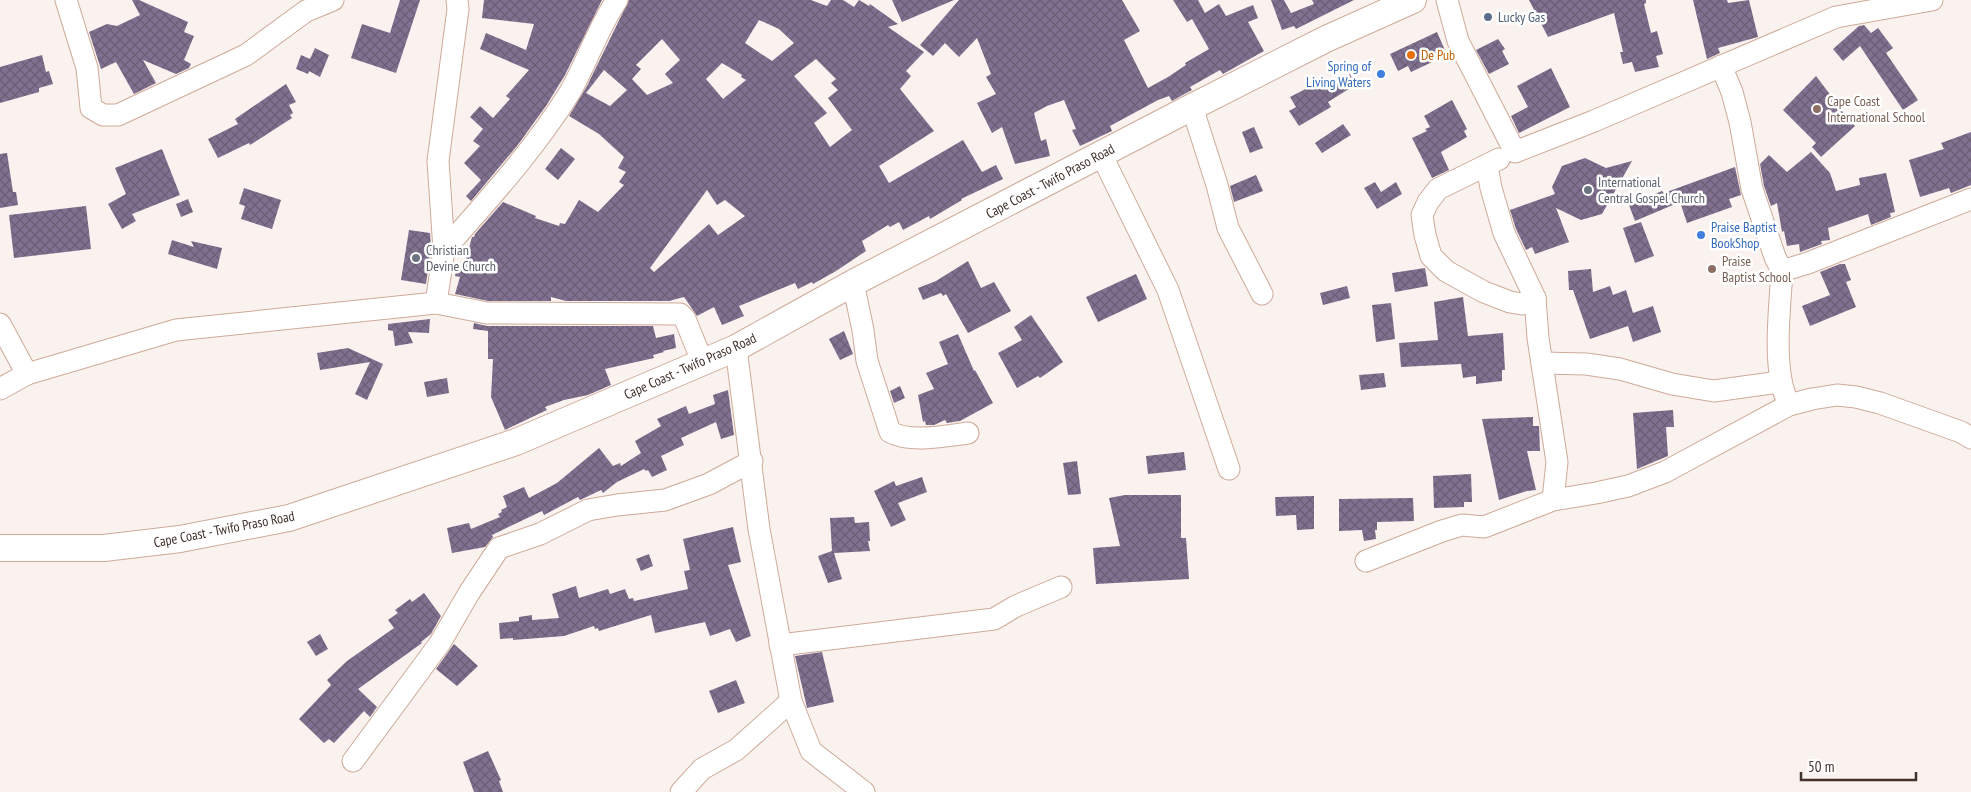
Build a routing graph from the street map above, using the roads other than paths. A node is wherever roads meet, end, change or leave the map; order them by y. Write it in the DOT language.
graph roads {
  1 [pos="66,0"];
  2 [pos="333,0"];
  3 [pos="457,0"];
  4 [pos="617,0"];
  5 [pos="1413,0"];
  6 [pos="1447,0"];
  7 [pos="1932,0"];
  8 [pos="1720,66"];
  9 [pos="1192,107"];
  10 [pos="1515,152"];
  11 [pos="1101,154"];
  12 [pos="1487,166"];
  13 [pos="1971,199"];
  14 [pos="444,250"];
  15 [pos="1782,271"];
  16 [pos="853,283"];
  17 [pos="1262,294"];
  18 [pos="1535,298"];
  19 [pos="436,303"];
  20 [pos="0,324"];
  21 [pos="736,348"];
  22 [pos="702,362"];
  23 [pos="1542,363"];
  24 [pos="27,374"];
  25 [pos="1780,382"];
  26 [pos="0,389"];
  27 [pos="1789,405"];
  28 [pos="968,433"];
  29 [pos="1971,438"];
  30 [pos="752,461"];
  31 [pos="1229,469"];
  32 [pos="1554,500"];
  33 [pos="0,548"];
  34 [pos="1366,561"];
  35 [pos="1061,587"];
  36 [pos="780,645"];
  37 [pos="791,701"];
  38 [pos="353,761"];
  39 [pos="680,792"];
  40 [pos="864,792"];
  1 -- 2 [label="street"];
  3 -- 14 [label="street"];
  4 -- 14 [label="street"];
  5 -- 9 [label="main road, Cape Coast - Twifo Praso Road"];
  6 -- 10 [label="street"];
  7 -- 8 [label="street"];
  8 -- 10 [label="street"];
  8 -- 15 [label="street"];
  9 -- 11 [label="main road, Cape Coast - Twifo Praso Road"];
  9 -- 17 [label="street"];
  10 -- 12 [label="street"];
  11 -- 16 [label="main road, Cape Coast - Twifo Praso Road"];
  11 -- 31 [label="street"];
  12 -- 18 [label="street"];
  12 -- 18 [label="street"];
  13 -- 15 [label="street"];
  14 -- 19 [label="street"];
  15 -- 25 [label="street"];
  16 -- 21 [label="main road, Cape Coast - Twifo Praso Road"];
  16 -- 28 [label="street"];
  18 -- 23 [label="street"];
  19 -- 22 [label="street"];
  19 -- 24 [label="street"];
  20 -- 24 [label="street"];
  21 -- 22 [label="main road, Cape Coast - Twifo Praso Road"];
  21 -- 30 [label="street"];
  22 -- 33 [label="main road, Cape Coast - Twifo Praso Road"];
  23 -- 25 [label="street"];
  23 -- 32 [label="street"];
  24 -- 26 [label="street"];
  25 -- 27 [label="street"];
  27 -- 29 [label="street"];
  27 -- 32 [label="street"];
  30 -- 36 [label="street"];
  30 -- 38 [label="street"];
  32 -- 34 [label="street"];
  35 -- 36 [label="street"];
  36 -- 37 [label="street"];
  37 -- 39 [label="street"];
  37 -- 40 [label="street"];
}
